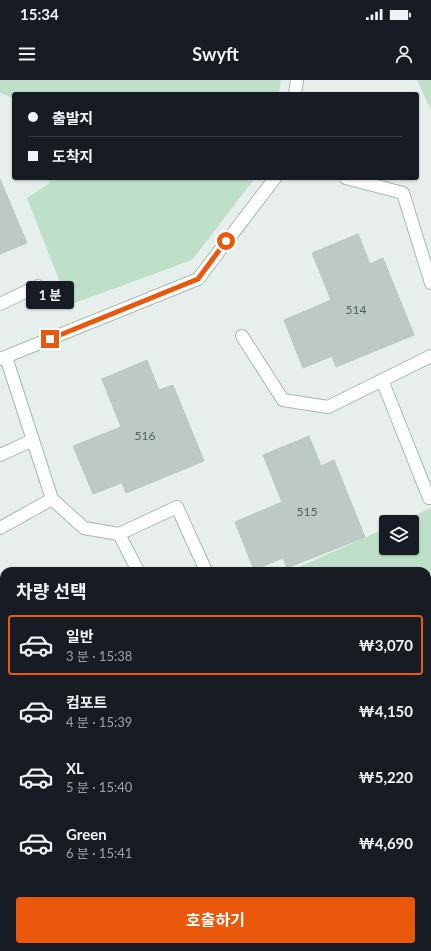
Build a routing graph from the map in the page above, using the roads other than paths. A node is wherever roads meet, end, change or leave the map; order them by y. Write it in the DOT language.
graph roads {
  1 [pos="297,80"];
  2 [pos="295,92"];
  3 [pos="273,180"];
  4 [pos="354,180"];
  5 [pos="426,253"];
  6 [pos="431,283"];
  7 [pos="38,286"];
  8 [pos="0,304"];
  9 [pos="242,336"];
  10 [pos="431,356"];
  11 [pos="3,358"];
  12 [pos="382,380"];
  13 [pos="33,440"];
  14 [pos="0,455"];
  15 [pos="429,498"];
  16 [pos="52,499"];
  17 [pos="0,528"];
  18 [pos="119,534"];
  19 [pos="136,567"];
  20 [pos="204,567"];
  1 -- 2 [label="street"];
  3 -- 11 [label="street"];
  4 -- 5 [label="street"];
  5 -- 6 [label="street"];
  7 -- 8 [label="street"];
  9 -- 12 [label="street"];
  10 -- 12 [label="street"];
  11 -- 13 [label="street"];
  12 -- 15 [label="street"];
  13 -- 14 [label="street"];
  13 -- 16 [label="street"];
  16 -- 17 [label="street"];
  16 -- 18 [label="street"];
  18 -- 19 [label="street"];
  18 -- 20 [label="street"];
}
